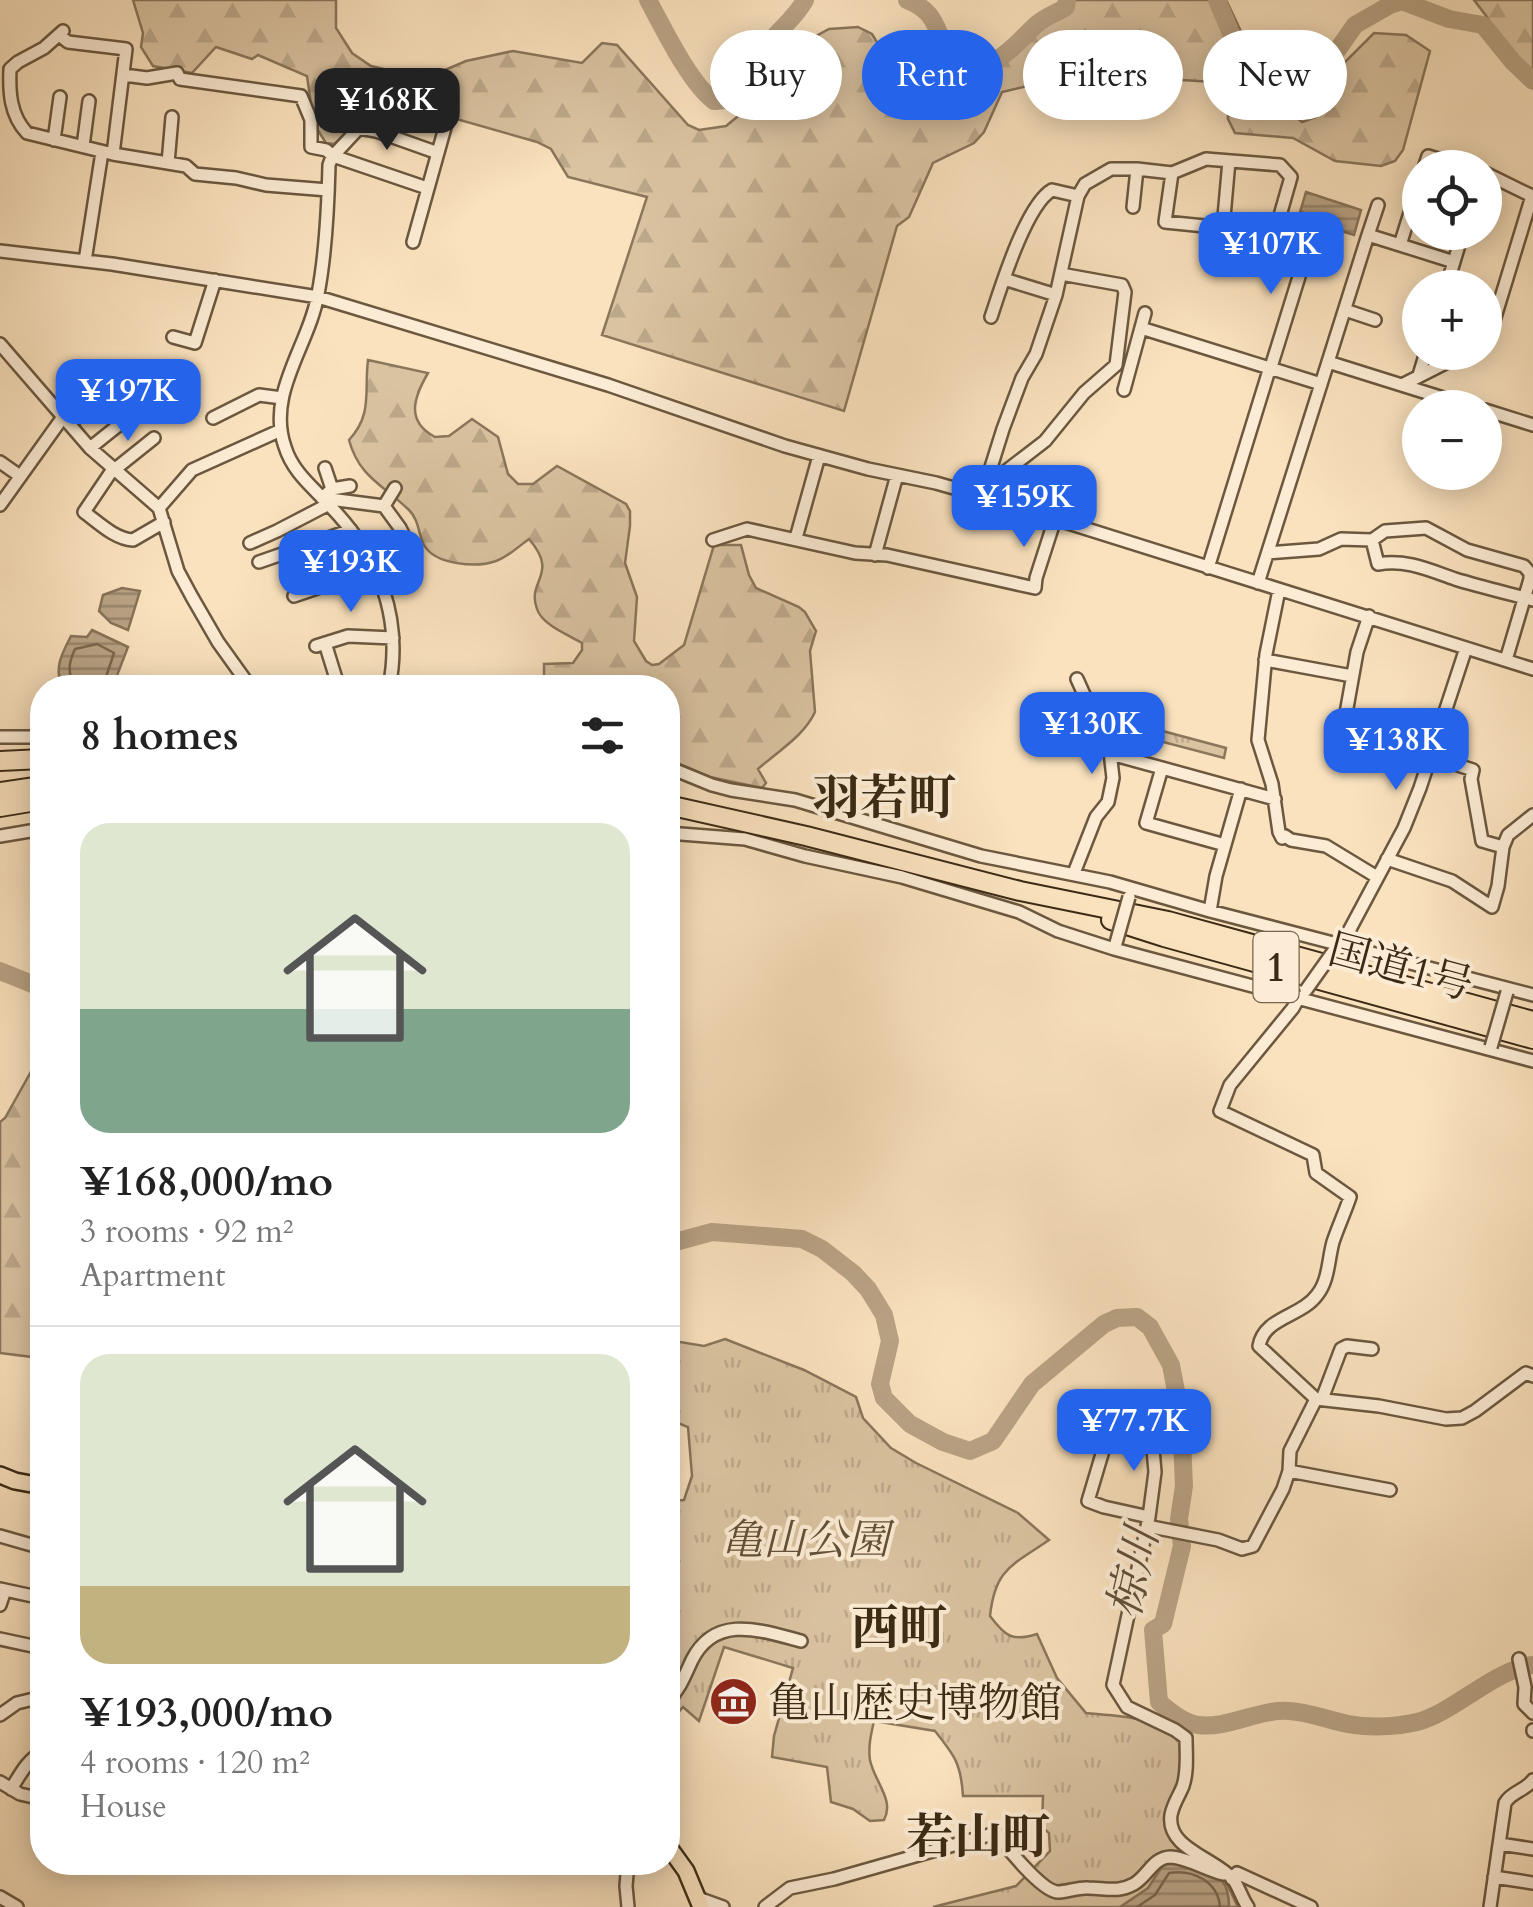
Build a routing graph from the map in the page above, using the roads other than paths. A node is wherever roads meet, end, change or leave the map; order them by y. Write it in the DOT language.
graph roads {
  1 [pos="124,75"];
  2 [pos="60,97"];
  3 [pos="89,101"];
  4 [pos="172,117"];
  5 [pos="446,124"];
  6 [pos="54,140"];
  7 [pos="83,146"];
  8 [pos="107,153"];
  9 [pos="438,153"];
  10 [pos="333,156"];
  11 [pos="1229,161"];
  12 [pos="168,163"];
  13 [pos="1137,169"];
  14 [pos="1172,174"];
  15 [pos="1502,181"];
  16 [pos="428,188"];
  17 [pos="328,190"];
  18 [pos="1078,196"];
  19 [pos="1378,205"];
  20 [pos="1133,207"];
  21 [pos="1222,228"];
  22 [pos="1368,235"];
  23 [pos="1311,238"];
  24 [pos="1402,239"];
  25 [pos="412,242"];
  26 [pos="1400,245"];
  27 [pos="1458,250"];
  28 [pos="0,251"];
  29 [pos="85,261"];
  30 [pos="1454,262"];
  31 [pos="1452,270"];
  32 [pos="1062,274"];
  33 [pos="1004,278"];
  34 [pos="215,280"];
  35 [pos="1502,294"];
  36 [pos="1056,296"];
  37 [pos="318,298"];
  38 [pos="1344,310"];
  39 [pos="1145,313"];
  40 [pos="991,317"];
  41 [pos="1375,320"];
  42 [pos="1141,328"];
  43 [pos="174,337"];
  44 [pos="0,344"];
  45 [pos="1328,362"];
  46 [pos="1270,367"];
  47 [pos="1421,370"];
  48 [pos="1429,370"];
  49 [pos="1419,375"];
  50 [pos="119,382"];
  51 [pos="1322,384"];
  52 [pos="1402,384"];
  53 [pos="1124,390"];
  54 [pos="1420,390"];
  55 [pos="282,398"];
  56 [pos="140,408"];
  57 [pos="1502,415"];
  58 [pos="213,418"];
  59 [pos="66,420"];
  60 [pos="1533,425"];
  61 [pos="280,430"];
  62 [pos="154,438"];
  63 [pos="90,448"];
  64 [pos="820,456"];
  65 [pos="0,462"];
  66 [pos="325,468"];
  67 [pos="114,470"];
  68 [pos="897,474"];
  69 [pos="20,476"];
  70 [pos="350,486"];
  71 [pos="395,488"];
  72 [pos="983,492"];
  73 [pos="328,497"];
  74 [pos="0,505"];
  75 [pos="384,506"];
  76 [pos="158,508"];
  77 [pos="412,514"];
  78 [pos="1056,519"];
  79 [pos="395,520"];
  80 [pos="164,522"];
  81 [pos="352,530"];
  82 [pos="404,536"];
  83 [pos="796,538"];
  84 [pos="713,540"];
  85 [pos="1372,540"];
  86 [pos="250,543"];
  87 [pos="1268,553"];
  88 [pos="875,554"];
  89 [pos="259,562"];
  90 [pos="373,562"];
  91 [pos="1208,568"];
  92 [pos="1258,583"];
  93 [pos="1279,590"];
  94 [pos="294,596"];
  95 [pos="1529,599"];
  96 [pos="1368,616"];
  97 [pos="393,638"];
  98 [pos="1466,648"];
  99 [pos="1266,660"];
  100 [pos="1506,660"];
  101 [pos="1533,669"];
  102 [pos="242,675"];
  103 [pos="333,675"];
  104 [pos="389,675"];
  105 [pos="1352,676"];
  106 [pos="1077,679"];
  107 [pos="1345,719"];
  108 [pos="30,737"];
  109 [pos="0,738"];
  110 [pos="1110,754"];
  111 [pos="1430,756"];
  112 [pos="30,759"];
  113 [pos="0,761"];
  114 [pos="1162,768"];
  115 [pos="680,772"];
  116 [pos="30,788"];
  117 [pos="1240,790"];
  118 [pos="0,792"];
  119 [pos="1275,799"];
  120 [pos="30,802"];
  121 [pos="0,807"];
  122 [pos="680,809"];
  123 [pos="1533,815"];
  124 [pos="30,831"];
  125 [pos="680,834"];
  126 [pos="0,836"];
  127 [pos="1225,845"];
  128 [pos="1503,847"];
  129 [pos="1387,859"];
  130 [pos="1074,873"];
  131 [pos="1377,877"];
  132 [pos="1020,891"];
  133 [pos="1131,892"];
  134 [pos="1210,911"];
  135 [pos="1115,946"];
  136 [pos="1337,949"];
  137 [pos="1507,990"];
  138 [pos="1302,994"];
  139 [pos="1533,995"];
  140 [pos="1533,1020"];
  141 [pos="1533,1038"];
  142 [pos="1491,1049"];
  143 [pos="1533,1061"];
  144 [pos="1372,1349"];
  145 [pos="1533,1376"];
  146 [pos="1319,1399"];
  147 [pos="1120,1418"];
  148 [pos="1105,1444"];
  149 [pos="1290,1471"];
  150 [pos="0,1475"];
  151 [pos="30,1484"];
  152 [pos="1390,1490"];
  153 [pos="1148,1521"];
  154 [pos="0,1536"];
  155 [pos="30,1545"];
  156 [pos="3,1590"];
  157 [pos="30,1596"];
  158 [pos="0,1606"];
  159 [pos="0,1639"];
  160 [pos="801,1641"];
  161 [pos="30,1647"];
  162 [pos="1520,1659"];
  163 [pos="680,1686"];
  164 [pos="30,1699"];
  165 [pos="1,1713"];
  166 [pos="1533,1714"];
  167 [pos="30,1760"];
  168 [pos="1533,1780"];
  169 [pos="5,1785"];
  170 [pos="30,1796"];
  171 [pos="1500,1844"];
  172 [pos="1533,1848"];
  173 [pos="680,1863"];
  174 [pos="627,1875"];
  175 [pos="1230,1877"];
  176 [pos="1494,1877"];
  177 [pos="1533,1883"];
  178 [pos="0,1897"];
  179 [pos="700,1902"];
  180 [pos="18,1907"];
  181 [pos="628,1907"];
  182 [pos="723,1907"];
  183 [pos="764,1907"];
  184 [pos="1248,1907"];
  185 [pos="1310,1907"];
  186 [pos="1490,1907"];
  1 -- 6 [label="street"];
  1 -- 8 [label="street"];
  1 -- 10 [label="street"];
  2 -- 6 [label="street"];
  3 -- 7 [label="street"];
  4 -- 12 [label="street"];
  5 -- 9 [label="street"];
  6 -- 7 [label="street"];
  7 -- 8 [label="street"];
  8 -- 12 [label="street"];
  8 -- 29 [label="street"];
  9 -- 10 [label="street"];
  9 -- 16 [label="street"];
  10 -- 16 [label="street"];
  10 -- 17 [label="street"];
  11 -- 14 [label="street"];
  11 -- 21 [label="street"];
  11 -- 21 [label="street"];
  12 -- 17 [label="street"];
  13 -- 14 [label="street"];
  13 -- 18 [label="street"];
  13 -- 20 [label="street"];
  14 -- 21 [label="street"];
  15 -- 35 [label="street"];
  16 -- 25 [label="street"];
  17 -- 37 [label="street"];
  18 -- 32 [label="street"];
  18 -- 33 [label="street"];
  19 -- 22 [label="street"];
  22 -- 26 [label="street"];
  22 -- 38 [label="street"];
  23 -- 46 [label="street"];
  24 -- 26 [label="street"];
  26 -- 30 [label="street"];
  27 -- 30 [label="street"];
  28 -- 29 [label="street"];
  29 -- 34 [label="street"];
  30 -- 31 [label="street"];
  32 -- 36 [label="street"];
  32 -- 72 [label="street"];
  33 -- 36 [label="street"];
  33 -- 40 [label="street"];
  34 -- 37 [label="street"];
  34 -- 43 [label="street"];
  36 -- 72 [label="street"];
  37 -- 55 [label="street"];
  37 -- 64 [label="street"];
  38 -- 41 [label="street"];
  38 -- 45 [label="street"];
  39 -- 42 [label="street"];
  42 -- 46 [label="street"];
  42 -- 53 [label="street"];
  44 -- 59 [label="street"];
  45 -- 51 [label="street"];
  45 -- 52 [label="street"];
  46 -- 51 [label="street"];
  46 -- 91 [label="street"];
  47 -- 49 [label="street"];
  48 -- 49 [label="street"];
  49 -- 52 [label="street"];
  50 -- 59 [label="street"];
  51 -- 87 [label="street"];
  52 -- 54 [label="street"];
  55 -- 58 [label="street"];
  55 -- 61 [label="street"];
  56 -- 63 [label="street"];
  57 -- 60 [label="street"];
  59 -- 63 [label="street"];
  59 -- 69 [label="street"];
  61 -- 73 [label="street"];
  61 -- 76 [label="street"];
  62 -- 67 [label="street"];
  63 -- 67 [label="street"];
  64 -- 68 [label="street"];
  64 -- 83 [label="street"];
  65 -- 69 [label="street"];
  66 -- 73 [label="street"];
  67 -- 76 [label="street"];
  67 -- 80 [label="street"];
  68 -- 72 [label="street"];
  68 -- 88 [label="street"];
  69 -- 74 [label="street"];
  70 -- 73 [label="street"];
  71 -- 75 [label="street"];
  72 -- 78 [label="street"];
  73 -- 75 [label="street"];
  73 -- 81 [label="street"];
  73 -- 86 [label="street"];
  75 -- 79 [label="street"];
  76 -- 80 [label="street"];
  77 -- 79 [label="street"];
  78 -- 88 [label="street"];
  78 -- 91 [label="street"];
  79 -- 82 [label="street"];
  80 -- 102 [label="street"];
  81 -- 89 [label="street"];
  81 -- 90 [label="street"];
  83 -- 84 [label="street"];
  83 -- 88 [label="street"];
  85 -- 87 [label="street"];
  85 -- 95 [label="street"];
  85 -- 95 [label="street"];
  87 -- 92 [label="street"];
  90 -- 94 [label="street"];
  90 -- 97 [label="street"];
  91 -- 92 [label="street"];
  92 -- 93 [label="street"];
  93 -- 96 [label="street"];
  93 -- 99 [label="street"];
  95 -- 100 [label="street"];
  96 -- 98 [label="street"];
  96 -- 105 [label="street"];
  97 -- 103 [label="street"];
  97 -- 104 [label="street"];
  98 -- 100 [label="street"];
  98 -- 111 [label="street"];
  99 -- 105 [label="street"];
  99 -- 119 [label="street"];
  100 -- 101 [label="street"];
  105 -- 107 [label="street"];
  106 -- 110 [label="street"];
  108 -- 109 [label="street"];
  110 -- 114 [label="street"];
  110 -- 130 [label="street"];
  111 -- 128 [label="street"];
  111 -- 129 [label="street"];
  112 -- 113 [label="highway"];
  114 -- 117 [label="street"];
  114 -- 127 [label="street"];
  115 -- 130 [label="street"];
  116 -- 118 [label="highway"];
  117 -- 119 [label="street"];
  117 -- 127 [label="street"];
  119 -- 131 [label="street"];
  120 -- 121 [label="highway"];
  122 -- 132 [label="highway, 国道1号 / 1"];
  123 -- 128 [label="street"];
  124 -- 126 [label="street"];
  125 -- 135 [label="street"];
  127 -- 134 [label="street"];
  128 -- 129 [label="street"];
  129 -- 131 [label="street"];
  130 -- 133 [label="street"];
  131 -- 136 [label="street"];
  132 -- 140 [label="highway, 国道1号 / 1"];
  132 -- 141 [label="highway, 国道1号 / 1"];
  133 -- 134 [label="street"];
  133 -- 135 [label="street, bridge"];
  134 -- 136 [label="street"];
  135 -- 138 [label="street"];
  136 -- 137 [label="street"];
  136 -- 138 [label="street, bridge"];
  137 -- 139 [label="street"];
  137 -- 142 [label="street, bridge"];
  138 -- 142 [label="street"];
  138 -- 146 [label="street"];
  142 -- 143 [label="street"];
  144 -- 146 [label="street"];
  145 -- 146 [label="street"];
  146 -- 149 [label="street"];
  147 -- 153 [label="street"];
  148 -- 153 [label="street"];
  149 -- 152 [label="street"];
  149 -- 153 [label="street"];
  150 -- 151 [label="main road"];
  153 -- 175 [label="street"];
  154 -- 155 [label="street"];
  156 -- 157 [label="street"];
  156 -- 158 [label="street"];
  159 -- 161 [label="street"];
  160 -- 163 [label="street"];
  162 -- 166 [label="street"];
  164 -- 165 [label="street"];
  167 -- 169 [label="street"];
  168 -- 171 [label="street"];
  169 -- 170 [label="street"];
  171 -- 172 [label="street"];
  171 -- 176 [label="street"];
  173 -- 179 [label="main road"];
  174 -- 181 [label="street"];
  175 -- 183 [label="street"];
  175 -- 184 [label="street"];
  175 -- 185 [label="street"];
  176 -- 177 [label="street"];
  176 -- 186 [label="street"];
  178 -- 180 [label="street"];
  179 -- 182 [label="street"];
}
